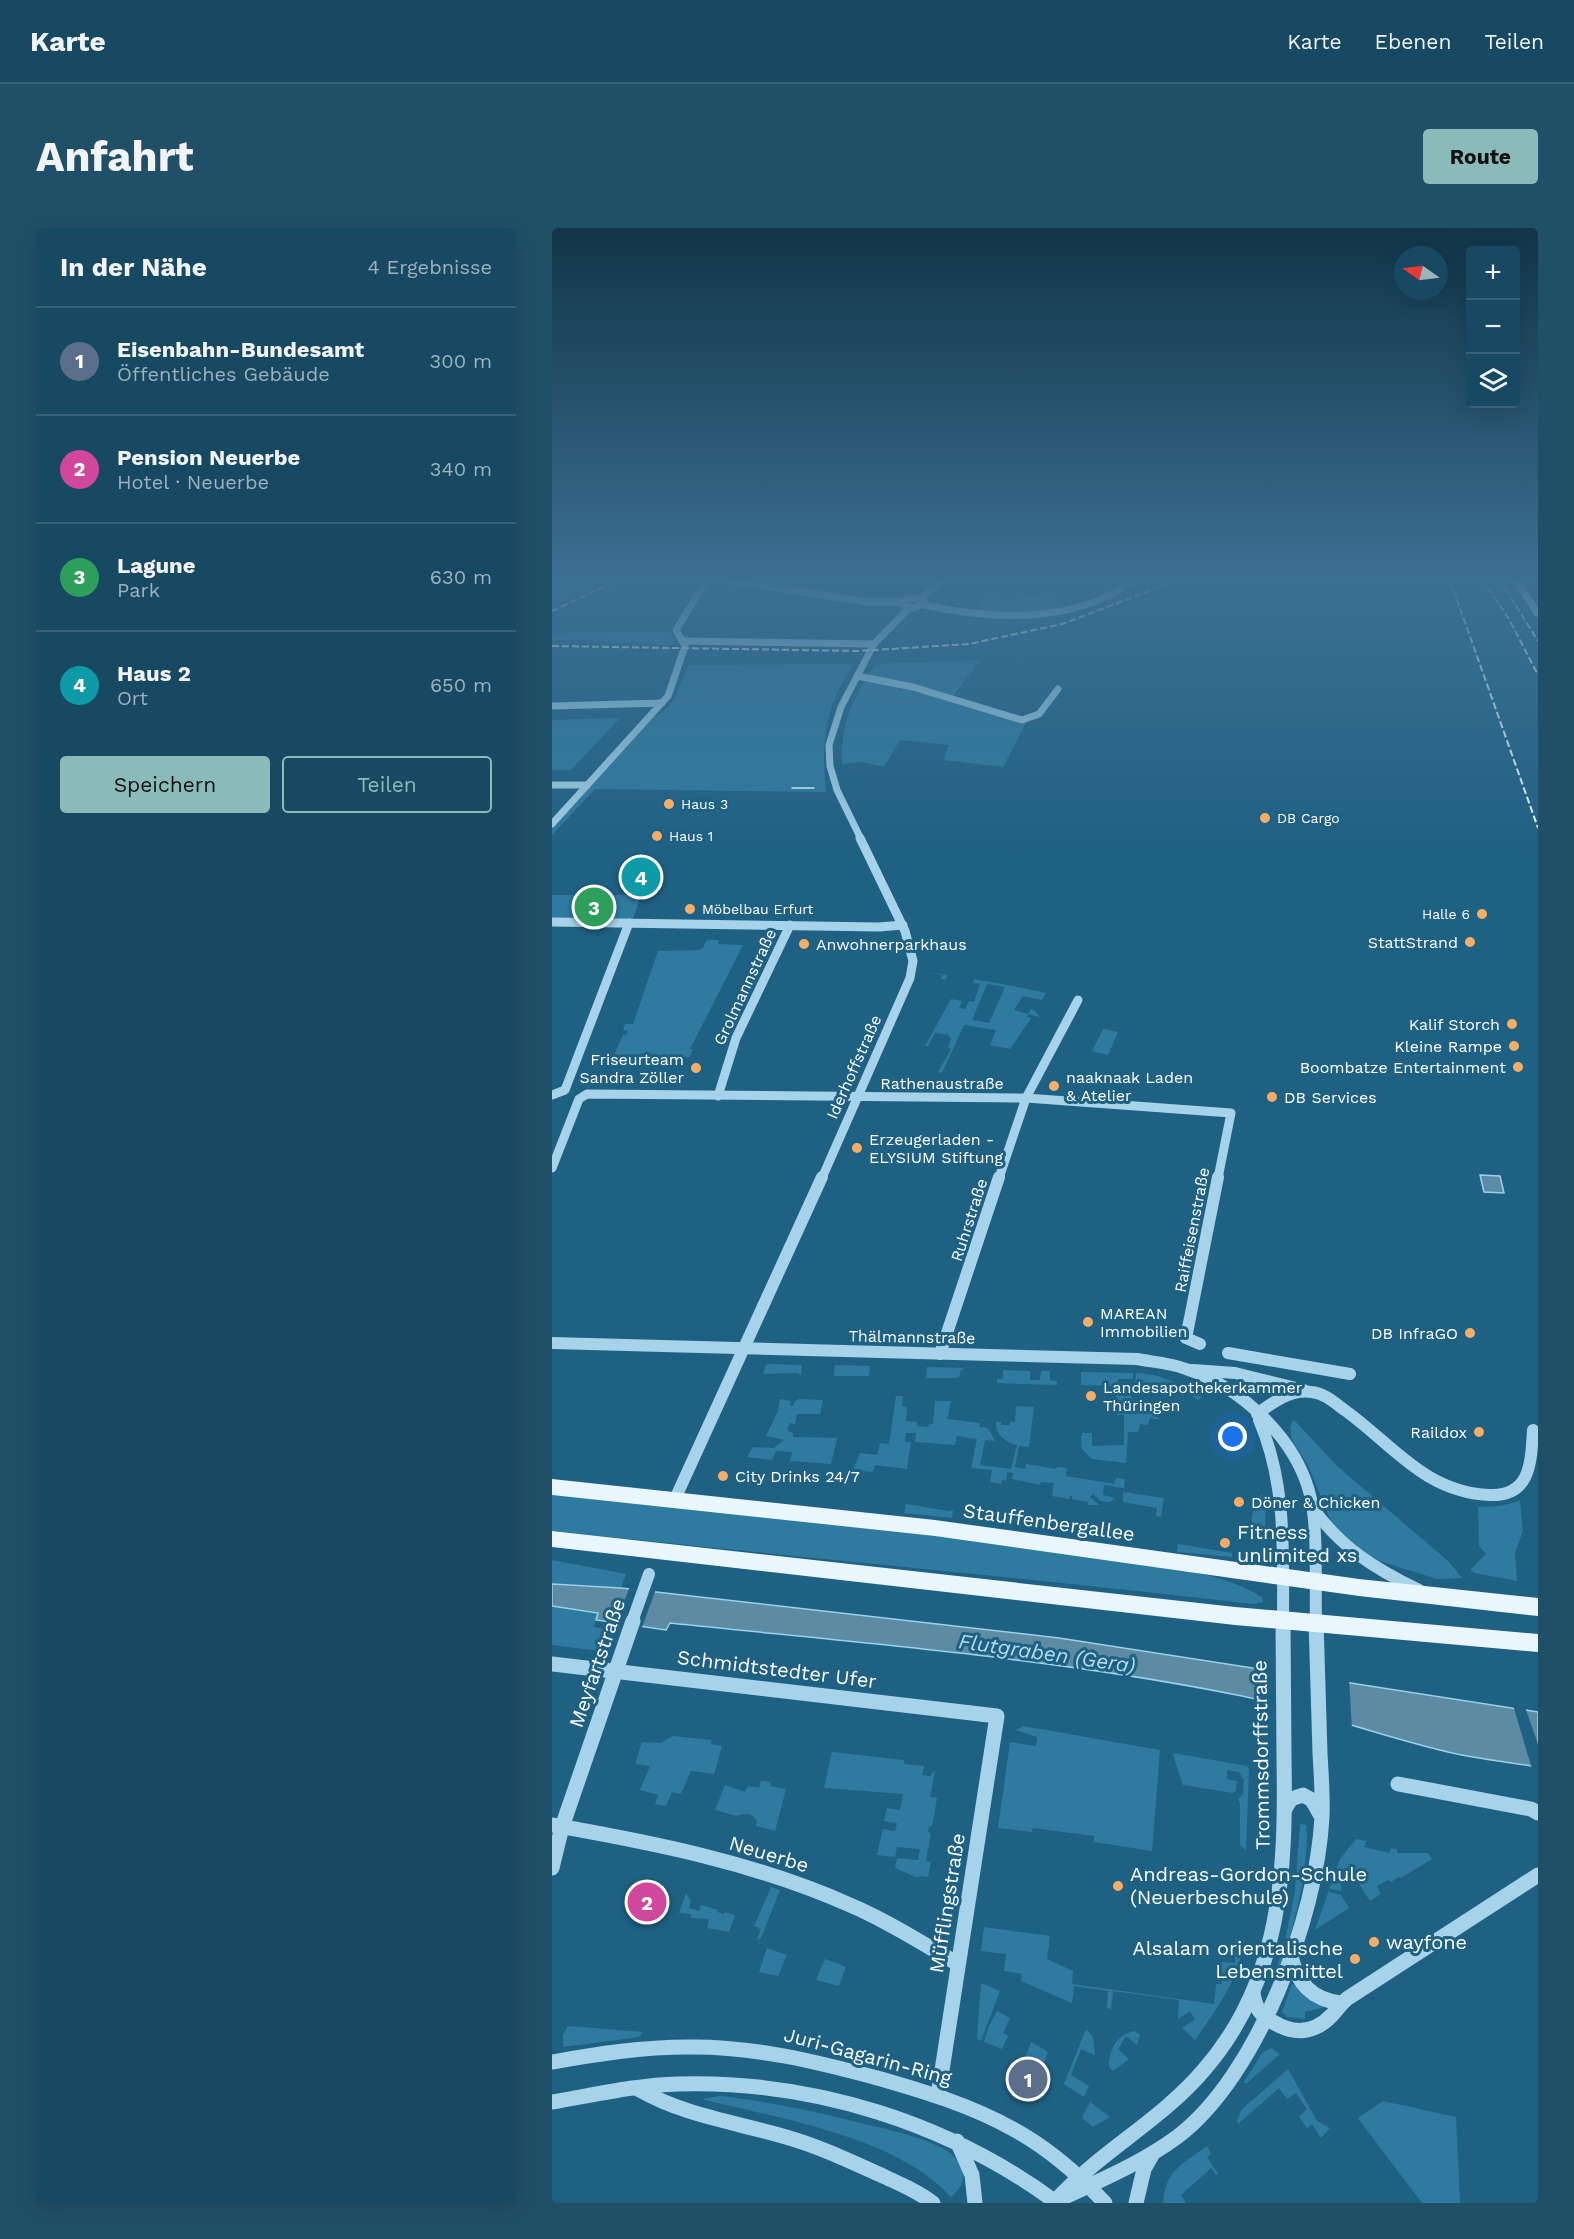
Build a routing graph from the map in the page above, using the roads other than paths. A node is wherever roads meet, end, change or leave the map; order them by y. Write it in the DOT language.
graph roads {
  1 [pos="677,672"];
  2 [pos="859,672"];
  3 [pos="857,676"];
  4 [pos="1058,689"];
  5 [pos="662,703"];
  6 [pos="552,706"];
  7 [pos="552,785"];
  8 [pos="587,785"];
  9 [pos="552,824"];
  10 [pos="552,922"];
  11 [pos="629,923"];
  12 [pos="903,925"];
  13 [pos="790,926"];
  14 [pos="1078,1000"];
  15 [pos="557,1094"];
  16 [pos="718,1096"];
  17 [pos="859,1097"];
  18 [pos="1026,1098"];
  19 [pos="1231,1113"];
  20 [pos="552,1168"];
  21 [pos="552,1343"];
  22 [pos="1200,1344"];
  23 [pos="744,1349"];
  24 [pos="1228,1353"];
  25 [pos="940,1354"];
  26 [pos="1293,1366"];
  27 [pos="1190,1370"];
  28 [pos="1350,1374"];
  29 [pos="1291,1386"];
  30 [pos="1310,1392"];
  31 [pos="1257,1414"];
  32 [pos="1533,1430"];
  33 [pos="552,1487"];
  34 [pos="675,1499"];
  35 [pos="1312,1507"];
  36 [pos="552,1539"];
  37 [pos="648,1576"];
  38 [pos="1284,1577"];
  39 [pos="1315,1581"];
  40 [pos="1431,1596"];
  41 [pos="1538,1607"];
  42 [pos="1283,1620"];
  43 [pos="1315,1622"];
  44 [pos="1538,1643"];
  45 [pos="552,1664"];
  46 [pos="613,1672"];
  47 [pos="996,1716"];
  48 [pos="1398,1784"];
  49 [pos="1285,1809"];
  50 [pos="1538,1813"];
  51 [pos="1322,1817"];
  52 [pos="557,1826"];
  53 [pos="552,1868"];
  54 [pos="1538,1875"];
  55 [pos="1291,1957"];
  56 [pos="958,1964"];
  57 [pos="1253,1993"];
  58 [pos="1340,2003"];
  59 [pos="1266,2019"];
  60 [pos="552,2062"];
  61 [pos="638,2089"];
  62 [pos="938,2096"];
  63 [pos="552,2102"];
  64 [pos="956,2141"];
  65 [pos="1154,2152"];
  66 [pos="1083,2179"];
  67 [pos="933,2203"];
  68 [pos="975,2203"];
  69 [pos="1055,2203"];
  70 [pos="1105,2203"];
  71 [pos="1136,2203"];
  1 -- 5 [label="street"];
  2 -- 3 [label="street, Iderhoffstraße"];
  3 -- 4 [label="street"];
  3 -- 12 [label="street, Iderhoffstraße"];
  5 -- 6 [label="street"];
  5 -- 8 [label="street"];
  7 -- 8 [label="street"];
  8 -- 9 [label="street"];
  10 -- 11 [label="street"];
  11 -- 13 [label="street"];
  11 -- 15 [label="street"];
  12 -- 13 [label="street"];
  12 -- 17 [label="street, Iderhoffstraße"];
  13 -- 16 [label="street, Grolmannstraße"];
  14 -- 18 [label="street, Ruhrstraße"];
  16 -- 17 [label="street, Rathenaustraße"];
  16 -- 20 [label="street, Rathenaustraße"];
  17 -- 18 [label="street, Rathenaustraße"];
  17 -- 23 [label="street, Iderhoffstraße"];
  18 -- 19 [label="street, Rathenaustraße"];
  18 -- 25 [label="street, Ruhrstraße"];
  19 -- 22 [label="street, Raiffeisenstraße"];
  21 -- 23 [label="street, Thälmannstraße"];
  23 -- 25 [label="street, Thälmannstraße"];
  23 -- 34 [label="street, Iderhoffstraße"];
  24 -- 26 [label="street"];
  25 -- 27 [label="street, Thälmannstraße"];
  26 -- 28 [label="street"];
  26 -- 29 [label="street"];
  27 -- 29 [label="street"];
  27 -- 31 [label="street, Thälmannstraße"];
  29 -- 30 [label="street"];
  30 -- 31 [label="street"];
  30 -- 32 [label="street"];
  31 -- 35 [label="street, Thälmannstraße"];
  31 -- 38 [label="street, Thälmannstraße"];
  33 -- 34 [label="main road, Stauffenbergallee"];
  34 -- 38 [label="main road, Stauffenbergallee"];
  35 -- 39 [label="street, Thälmannstraße"];
  35 -- 40 [label="street"];
  36 -- 42 [label="main road"];
  37 -- 46 [label="street, Meyfartstraße"];
  38 -- 39 [label="main road, Stauffenbergallee"];
  38 -- 42 [label="street, Thälmannstraße"];
  39 -- 40 [label="main road, Stauffenbergallee"];
  39 -- 43 [label="street, Thälmannstraße"];
  40 -- 41 [label="main road, Stauffenbergallee"];
  42 -- 43 [label="main road"];
  42 -- 49 [label="street, Trommsdorffstraße"];
  43 -- 44 [label="main road"];
  43 -- 51 [label="street, Trommsdorffstraße"];
  45 -- 46 [label="street, Schmidtstedter Ufer"];
  46 -- 47 [label="street, Schmidtstedter Ufer"];
  46 -- 52 [label="street, Meyfartstraße"];
  47 -- 56 [label="street, Müfflingstraße"];
  48 -- 50 [label="street"];
  49 -- 51 [label="street"];
  49 -- 57 [label="street, Trommsdorffstraße"];
  51 -- 55 [label="street, Trommsdorffstraße"];
  52 -- 53 [label="street, Meyfartstraße"];
  52 -- 56 [label="street, Neuerbe"];
  54 -- 58 [label="street"];
  55 -- 58 [label="street"];
  55 -- 59 [label="street, Trommsdorffstraße"];
  56 -- 62 [label="street, Müfflingstraße"];
  57 -- 59 [label="street"];
  57 -- 66 [label="street, Trommsdorffstraße"];
  58 -- 59 [label="street"];
  59 -- 65 [label="street, Trommsdorffstraße"];
  60 -- 62 [label="street, Juri-Gagarin-Ring"];
  61 -- 63 [label="street"];
  61 -- 64 [label="street"];
  61 -- 67 [label="street"];
  62 -- 66 [label="street, Juri-Gagarin-Ring"];
  64 -- 68 [label="street"];
  64 -- 69 [label="street"];
  65 -- 66 [label="street, Trommsdorffstraße"];
  65 -- 71 [label="street"];
  66 -- 69 [label="street, Trommsdorffstraße"];
  66 -- 70 [label="street, Juri-Gagarin-Ring"];
}
